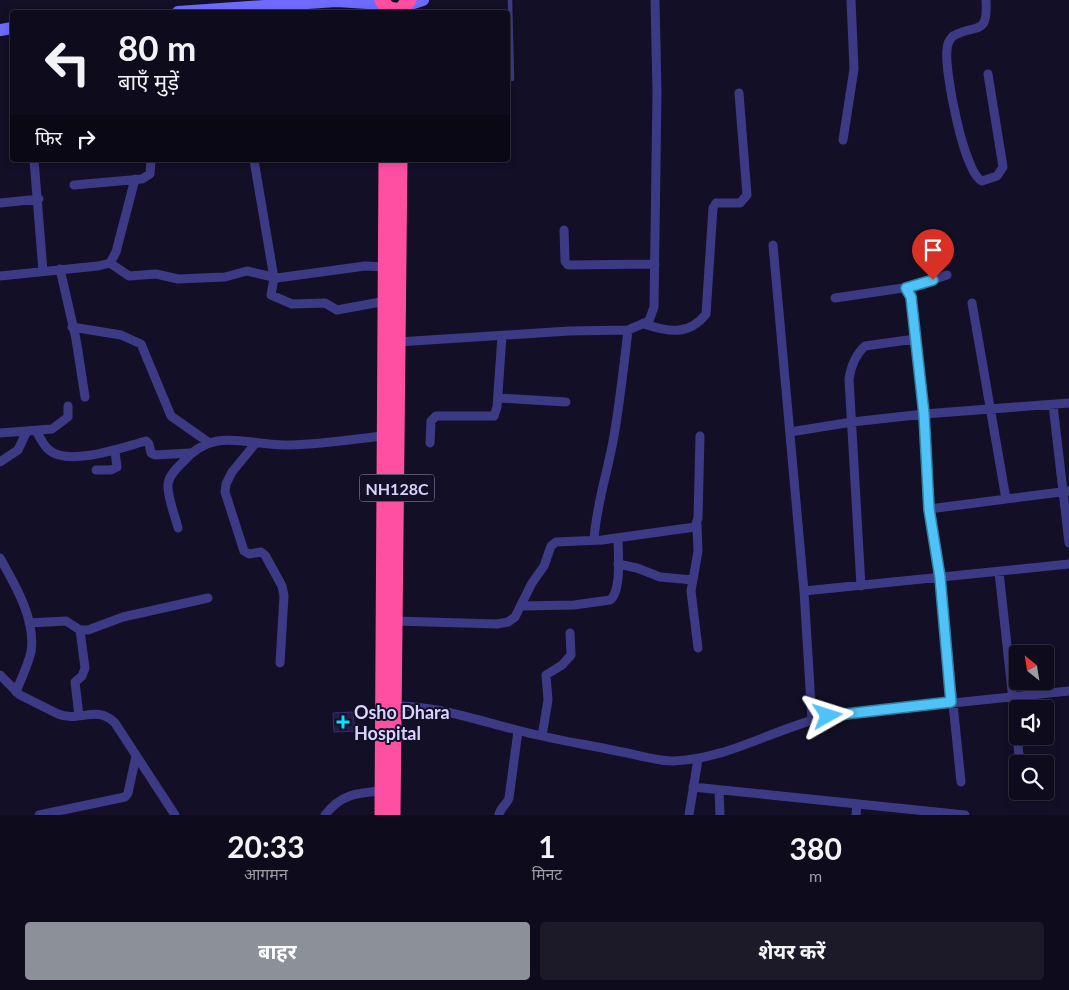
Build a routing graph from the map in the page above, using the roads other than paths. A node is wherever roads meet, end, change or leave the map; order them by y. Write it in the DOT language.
graph roads {
  1 [pos="337,0"];
  2 [pos="423,0"];
  3 [pos="510,0"];
  4 [pos="655,0"];
  5 [pos="851,0"];
  6 [pos="986,0"];
  7 [pos="395,6"];
  8 [pos="249,10"];
  9 [pos="988,74"];
  10 [pos="512,78"];
  11 [pos="739,93"];
  12 [pos="843,140"];
  13 [pos="34,162"];
  14 [pos="152,162"];
  15 [pos="254,162"];
  16 [pos="386,162"];
  17 [pos="400,162"];
  18 [pos="135,179"];
  19 [pos="74,185"];
  20 [pos="39,199"];
  21 [pos="0,203"];
  22 [pos="564,230"];
  23 [pos="773,245"];
  24 [pos="110,263"];
  25 [pos="655,264"];
  26 [pos="386,267"];
  27 [pos="60,269"];
  28 [pos="43,272"];
  29 [pos="947,275"];
  30 [pos="0,276"];
  31 [pos="274,278"];
  32 [pos="906,288"];
  33 [pos="834,298"];
  34 [pos="386,301"];
  35 [pos="972,303"];
  36 [pos="644,324"];
  37 [pos="72,327"];
  38 [pos="628,330"];
  39 [pos="502,336"];
  40 [pos="915,339"];
  41 [pos="398,342"];
  42 [pos="85,397"];
  43 [pos="498,398"];
  44 [pos="566,402"];
  45 [pos="1069,403"];
  46 [pos="1053,405"];
  47 [pos="68,406"];
  48 [pos="991,408"];
  49 [pos="924,414"];
  50 [pos="852,422"];
  51 [pos="32,431"];
  52 [pos="790,432"];
  53 [pos="0,433"];
  54 [pos="384,436"];
  55 [pos="700,436"];
  56 [pos="208,442"];
  57 [pos="430,443"];
  58 [pos="255,444"];
  59 [pos="115,451"];
  60 [pos="190,453"];
  61 [pos="0,462"];
  62 [pos="96,470"];
  63 [pos="1066,491"];
  64 [pos="1006,498"];
  65 [pos="929,509"];
  66 [pos="697,526"];
  67 [pos="178,528"];
  68 [pos="618,538"];
  69 [pos="594,540"];
  70 [pos="1069,544"];
  71 [pos="1,560"];
  72 [pos="618,564"];
  73 [pos="1069,564"];
  74 [pos="998,572"];
  75 [pos="940,577"];
  76 [pos="693,580"];
  77 [pos="861,586"];
  78 [pos="804,591"];
  79 [pos="208,598"];
  80 [pos="521,606"];
  81 [pos="395,621"];
  82 [pos="29,623"];
  83 [pos="80,630"];
  84 [pos="570,633"];
  85 [pos="698,648"];
  86 [pos="280,662"];
  87 [pos="0,675"];
  88 [pos="1069,691"];
  89 [pos="16,692"];
  90 [pos="1012,697"];
  91 [pos="951,702"];
  92 [pos="389,706"];
  93 [pos="79,716"];
  94 [pos="812,720"];
  95 [pos="518,731"];
  96 [pos="542,736"];
  97 [pos="1019,755"];
  98 [pos="136,756"];
  99 [pos="698,759"];
  100 [pos="961,782"];
  101 [pos="693,787"];
  102 [pos="719,790"];
  103 [pos="382,791"];
  104 [pos="857,804"];
  105 [pos="39,815"];
  106 [pos="175,815"];
  107 [pos="325,815"];
  108 [pos="382,815"];
  109 [pos="393,815"];
  110 [pos="499,815"];
  111 [pos="689,815"];
  112 [pos="720,815"];
  113 [pos="856,815"];
  114 [pos="965,815"];
  1 -- 7 [label="street"];
  1 -- 8 [label="street"];
  2 -- 7 [label="street"];
  3 -- 10 [label="lane"];
  4 -- 25 [label="street"];
  5 -- 12 [label="street"];
  6 -- 9 [label="street"];
  11 -- 36 [label="street"];
  13 -- 20 [label="street"];
  14 -- 18 [label="street"];
  15 -- 31 [label="street"];
  16 -- 26 [label="highway, NH128C"];
  17 -- 41 [label="highway, NH128C"];
  18 -- 19 [label="street"];
  18 -- 24 [label="street"];
  20 -- 21 [label="street"];
  20 -- 28 [label="street"];
  22 -- 25 [label="street"];
  23 -- 52 [label="street"];
  24 -- 27 [label="street"];
  24 -- 31 [label="street"];
  25 -- 36 [label="street"];
  26 -- 31 [label="street"];
  26 -- 34 [label="highway, NH128C"];
  27 -- 28 [label="street"];
  27 -- 37 [label="street"];
  28 -- 30 [label="street"];
  29 -- 32 [label="street"];
  31 -- 34 [label="street"];
  32 -- 33 [label="street"];
  32 -- 40 [label="street"];
  34 -- 54 [label="highway, NH128C"];
  35 -- 48 [label="street"];
  36 -- 38 [label="street"];
  37 -- 42 [label="street"];
  37 -- 56 [label="street"];
  38 -- 39 [label="street"];
  38 -- 69 [label="street"];
  39 -- 41 [label="street"];
  39 -- 43 [label="street"];
  40 -- 49 [label="street"];
  40 -- 50 [label="street"];
  41 -- 81 [label="highway, NH128C"];
  43 -- 44 [label="street"];
  43 -- 57 [label="street"];
  45 -- 46 [label="street"];
  46 -- 48 [label="street"];
  46 -- 63 [label="street"];
  47 -- 51 [label="street"];
  48 -- 49 [label="street"];
  48 -- 64 [label="street"];
  49 -- 50 [label="street"];
  49 -- 65 [label="street"];
  50 -- 52 [label="street"];
  50 -- 77 [label="street"];
  51 -- 53 [label="street"];
  51 -- 59 [label="street"];
  51 -- 61 [label="street"];
  52 -- 78 [label="street"];
  54 -- 58 [label="street"];
  54 -- 92 [label="highway, NH128C"];
  55 -- 66 [label="street"];
  56 -- 58 [label="street"];
  56 -- 60 [label="street"];
  58 -- 86 [label="street"];
  59 -- 60 [label="street"];
  59 -- 62 [label="street"];
  60 -- 67 [label="street"];
  63 -- 64 [label="street"];
  63 -- 70 [label="street"];
  64 -- 65 [label="street"];
  65 -- 75 [label="street"];
  66 -- 68 [label="street"];
  66 -- 76 [label="street"];
  68 -- 69 [label="street"];
  68 -- 72 [label="street"];
  69 -- 80 [label="street"];
  71 -- 82 [label="street"];
  72 -- 76 [label="street"];
  72 -- 80 [label="street"];
  73 -- 74 [label="street"];
  74 -- 75 [label="street"];
  74 -- 90 [label="street"];
  75 -- 77 [label="street"];
  75 -- 91 [label="street"];
  76 -- 85 [label="street"];
  77 -- 78 [label="street"];
  78 -- 94 [label="street"];
  79 -- 83 [label="street"];
  80 -- 81 [label="street"];
  81 -- 92 [label="highway, NH128C"];
  82 -- 83 [label="street"];
  82 -- 89 [label="street"];
  83 -- 93 [label="street"];
  84 -- 96 [label="street"];
  87 -- 89 [label="street"];
  88 -- 90 [label="street"];
  89 -- 93 [label="street"];
  90 -- 91 [label="street"];
  90 -- 97 [label="street"];
  91 -- 94 [label="street"];
  91 -- 100 [label="street"];
  92 -- 95 [label="street"];
  92 -- 103 [label="highway, NH128C"];
  92 -- 109 [label="highway, NH128C"];
  93 -- 98 [label="street"];
  94 -- 99 [label="street"];
  95 -- 96 [label="street"];
  95 -- 110 [label="street"];
  96 -- 99 [label="street"];
  98 -- 105 [label="street"];
  98 -- 106 [label="street"];
  99 -- 101 [label="street"];
  101 -- 102 [label="street"];
  101 -- 111 [label="street"];
  102 -- 104 [label="street"];
  102 -- 112 [label="street"];
  103 -- 107 [label="street"];
  103 -- 108 [label="highway, NH128C"];
  104 -- 113 [label="street"];
  104 -- 114 [label="street"];
}
